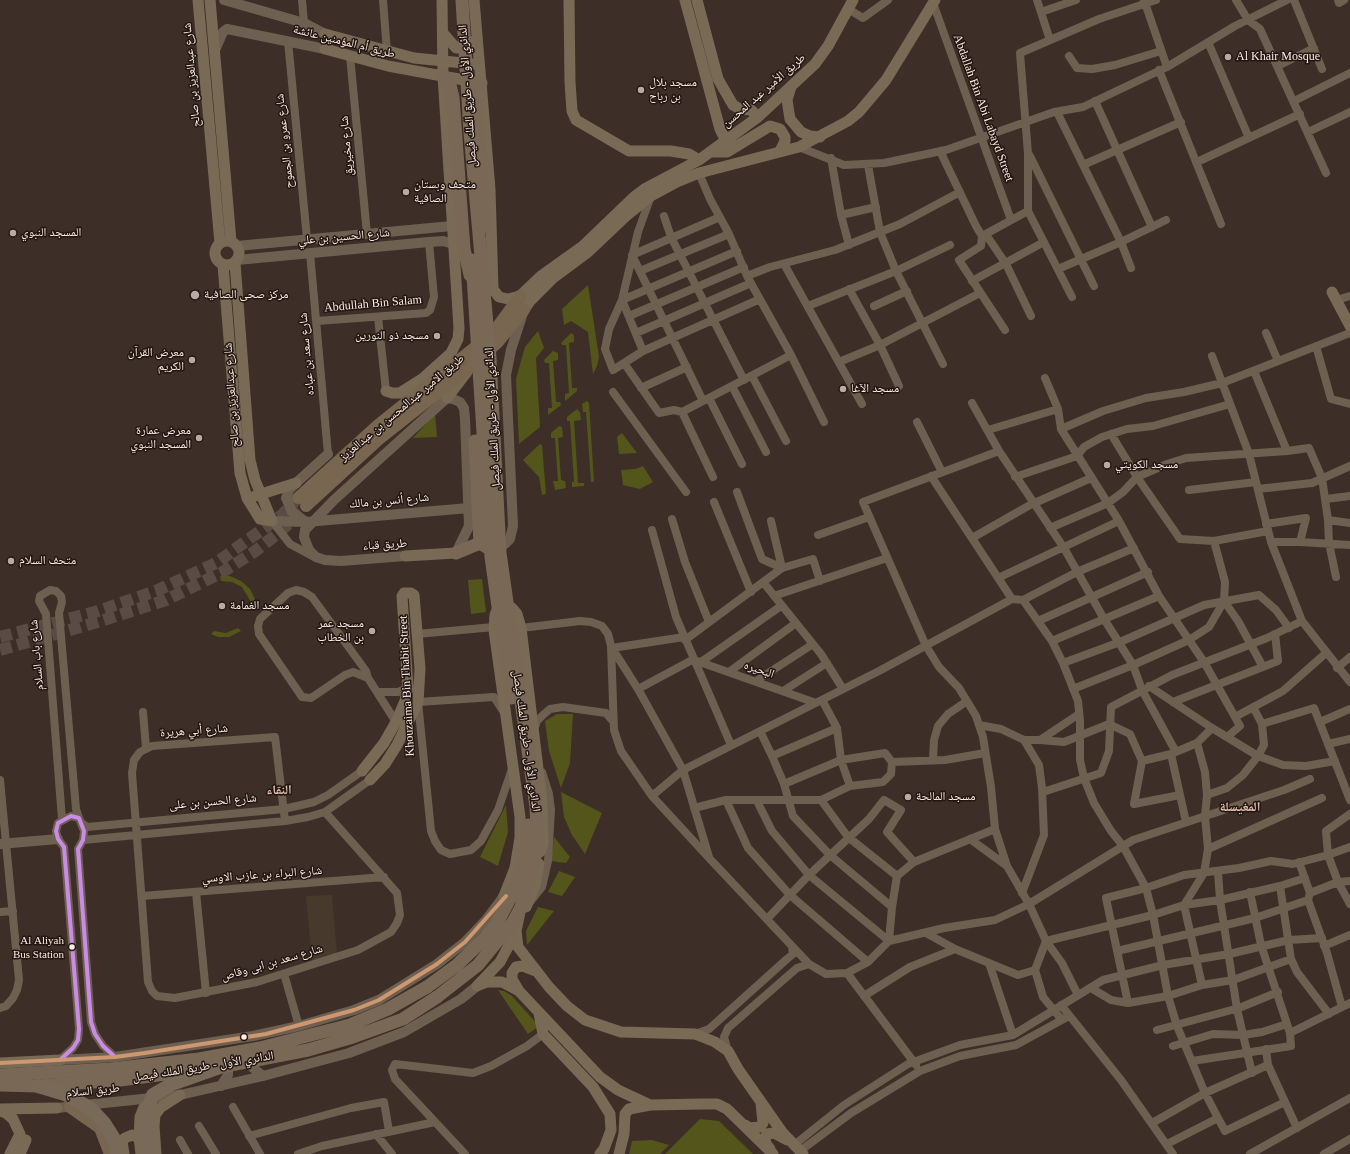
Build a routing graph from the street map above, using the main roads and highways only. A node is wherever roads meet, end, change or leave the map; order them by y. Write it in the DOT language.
graph roads {
  1 [pos="198,0"];
  2 [pos="210,0"];
  3 [pos="442,0"];
  4 [pos="454,0"];
  5 [pos="462,0"];
  6 [pos="474,0"];
  7 [pos="569,0"];
  8 [pos="685,0"];
  9 [pos="697,0"];
  10 [pos="934,2"];
  11 [pos="850,4"];
  12 [pos="443,33"];
  13 [pos="476,33"];
  14 [pos="325,34"];
  15 [pos="325,49"];
  16 [pos="443,61"];
  17 [pos="479,65"];
  18 [pos="443,76"];
  19 [pos="713,80"];
  20 [pos="481,83"];
  21 [pos="792,85"];
  22 [pos="758,116"];
  23 [pos="820,137"];
  24 [pos="726,141"];
  25 [pos="780,151"];
  26 [pos="710,152"];
  27 [pos="699,160"];
  28 [pos="648,192"];
  29 [pos="229,243"];
  30 [pos="236,261"];
  31 [pos="223,265"];
  32 [pos="482,275"];
  33 [pos="473,287"];
  34 [pos="493,289"];
  35 [pos="456,290"];
  36 [pos="520,296"];
  37 [pos="1334,296"];
  38 [pos="524,310"];
  39 [pos="1350,326"];
  40 [pos="451,353"];
  41 [pos="484,356"];
  42 [pos="470,368"];
  43 [pos="444,373"];
  44 [pos="424,377"];
  45 [pos="386,391"];
  46 [pos="447,398"];
  47 [pos="296,483"];
  48 [pos="260,494"];
  49 [pos="247,498"];
  50 [pos="480,543"];
  51 [pos="456,553"];
  52 [pos="405,556"];
  53 [pos="408,688"];
  54 [pos="418,702"];
  55 [pos="362,770"];
  56 [pos="370,780"];
  57 [pos="532,827"];
  58 [pos="520,838"];
  59 [pos="543,844"];
  60 [pos="525,859"];
  61 [pos="532,871"];
  62 [pos="509,895"];
  63 [pos="524,905"];
  64 [pos="516,931"];
  65 [pos="537,971"];
  66 [pos="519,991"];
  67 [pos="539,1013"];
  68 [pos="60,1060"];
  69 [pos="0,1063"];
  70 [pos="220,1067"];
  71 [pos="0,1076"];
  72 [pos="600,1076"];
  73 [pos="0,1086"];
  74 [pos="38,1086"];
  75 [pos="180,1095"];
  76 [pos="147,1098"];
  77 [pos="761,1102"];
  78 [pos="92,1104"];
  79 [pos="650,1105"];
  80 [pos="70,1107"];
  81 [pos="57,1108"];
  82 [pos="0,1110"];
  83 [pos="609,1112"];
  84 [pos="625,1114"];
  85 [pos="744,1125"];
  86 [pos="23,1137"];
  87 [pos="139,1138"];
  88 [pos="119,1148"];
  89 [pos="799,1150"];
  90 [pos="10,1154"];
  91 [pos="20,1154"];
  92 [pos="110,1154"];
  93 [pos="124,1154"];
  94 [pos="141,1154"];
  95 [pos="148,1154"];
  96 [pos="156,1154"];
  97 [pos="600,1154"];
  98 [pos="619,1154"];
  99 [pos="774,1154"];
  1 -- 29 [label="main road, شارع عبدالعزيز بن صالح"];
  2 -- 29 [label="main road, شارع عبدالعزيز بن صالح"];
  3 -- 12 [label="main road"];
  4 -- 33 [label="highway, الدائري الأول - طريق الملك فيصل, bridge"];
  5 -- 32 [label="highway, الدائري الأول - طريق الملك فيصل, bridge"];
  6 -- 13 [label="main road"];
  7 -- 27 [label="main road"];
  8 -- 19 [label="main road"];
  9 -- 19 [label="main road"];
  10 -- 23 [label="main road"];
  11 -- 21 [label="main road, طريق الأمير عبد المحسن"];
  12 -- 13 [label="main road"];
  12 -- 16 [label="main road"];
  13 -- 17 [label="main road"];
  14 -- 16 [label="main road, طريق أم المؤمنين عائشة"];
  15 -- 18 [label="main road, طريق أم المؤمنين عائشة"];
  16 -- 17 [label="main road, طريق أم المؤمنين عائشة"];
  16 -- 18 [label="main road"];
  17 -- 20 [label="main road"];
  18 -- 20 [label="main road, طريق أم المؤمنين عائشة"];
  18 -- 33 [label="highway, bridge"];
  18 -- 35 [label="main road"];
  19 -- 22 [label="main road"];
  19 -- 24 [label="main road"];
  20 -- 32 [label="highway, bridge"];
  20 -- 34 [label="main road"];
  21 -- 22 [label="main road, طريق الأمير عبد المحسن"];
  21 -- 23 [label="main road"];
  22 -- 24 [label="main road, طريق الأمير عبد المحسن"];
  23 -- 25 [label="main road"];
  24 -- 26 [label="main road, طريق الأمير عبد المحسن"];
  25 -- 26 [label="main road"];
  25 -- 28 [label="main road, طريق الامير عبدالمحسن بن عبدالعزيز"];
  26 -- 27 [label="main road, طريق الأمير عبد المحسن"];
  27 -- 28 [label="main road, طريق الأمير عبد المحسن"];
  28 -- 36 [label="main road, طريق الامير عبدالمحسن بن عبدالعزيز"];
  28 -- 38 [label="main road, طريق الامير عبدالمحسن بن عبدالعزيز"];
  29 -- 30 [label="main road, شارع عبدالعزيز بن صالح"];
  29 -- 31 [label="main road, شارع عبدالعزيز بن صالح"];
  30 -- 31 [label="main road"];
  30 -- 48 [label="main road, شارع عبدالعزيز بن صالح"];
  31 -- 49 [label="main road, شارع عبدالعزيز بن صالح"];
  32 -- 41 [label="highway, الدائري الأول - طريق الملك فيصل, bridge"];
  33 -- 41 [label="highway, الدائري الأول - طريق الملك فيصل, bridge"];
  34 -- 35 [label="main road"];
  34 -- 36 [label="main road"];
  35 -- 40 [label="main road"];
  36 -- 43 [label="main road, طريق الامير عبدالمحسن بن عبدالعزيز"];
  37 -- 39 [label="main road"];
  38 -- 42 [label="main road, طريق الامير عبدالمحسن بن عبدالعزيز"];
  40 -- 43 [label="main road"];
  40 -- 44 [label="main road"];
  41 -- 50 [label="highway, bridge"];
  41 -- 50 [label="highway"];
  41 -- 57 [label="highway, الدائري الأول - طريق الملك فيصل, bridge"];
  42 -- 43 [label="main road, طريق الامير عبدالمحسن بن عبدالعزيز"];
  42 -- 46 [label="main road"];
  43 -- 44 [label="main road"];
  44 -- 45 [label="main road"];
  47 -- 48 [label="main road"];
  48 -- 49 [label="main road"];
  48 -- 49 [label="main road, شارع عبدالعزيز بن صالح"];
  50 -- 51 [label="highway"];
  51 -- 52 [label="main road, طريق قباء"];
  53 -- 54 [label="main road, Khouzaima Bin Thabit Street"];
  53 -- 55 [label="main road, شارع الحسن بن على"];
  54 -- 56 [label="main road, شارع الحسن بن على"];
  57 -- 60 [label="highway, الدائري الأول - طريق الملك فيصل"];
  57 -- 61 [label="highway, الدائري الأول - طريق الملك فيصل"];
  58 -- 59 [label="main road"];
  58 -- 60 [label="main road"];
  58 -- 62 [label="main road"];
  59 -- 61 [label="main road"];
  59 -- 63 [label="main road"];
  60 -- 62 [label="highway, الدائري الأول - طريق الملك فيصل"];
  61 -- 63 [label="highway, الدائري الأول - طريق الملك فيصل"];
  62 -- 71 [label="highway, الدائري الأول - طريق الملك فيصل, bridge"];
  63 -- 64 [label="main road"];
  63 -- 70 [label="highway, الدائري الأول - طريق الملك فيصل, bridge"];
  64 -- 65 [label="main road"];
  64 -- 66 [label="main road"];
  65 -- 66 [label="main road"];
  65 -- 77 [label="main road"];
  66 -- 67 [label="main road"];
  67 -- 72 [label="main road"];
  67 -- 83 [label="main road"];
  68 -- 69 [label="main road"];
  70 -- 74 [label="highway, الدائري الأول - طريق الملك فيصل, bridge"];
  70 -- 95 [label="highway, bridge"];
  72 -- 79 [label="main road"];
  72 -- 83 [label="main road"];
  73 -- 74 [label="highway, الدائري الأول - طريق الملك فيصل"];
  74 -- 88 [label="highway, bridge"];
  75 -- 96 [label="main road"];
  76 -- 87 [label="main road"];
  77 -- 85 [label="main road"];
  77 -- 89 [label="main road"];
  78 -- 88 [label="main road"];
  79 -- 84 [label="main road"];
  79 -- 85 [label="main road"];
  80 -- 92 [label="main road"];
  81 -- 82 [label="main road"];
  82 -- 86 [label="main road"];
  83 -- 84 [label="main road"];
  83 -- 97 [label="main road"];
  84 -- 98 [label="main road"];
  85 -- 99 [label="main road"];
  86 -- 90 [label="main road"];
  86 -- 91 [label="main road"];
  87 -- 88 [label="main road"];
  87 -- 94 [label="main road"];
  88 -- 93 [label="main road"];
  89 -- 99 [label="main road"];
}
